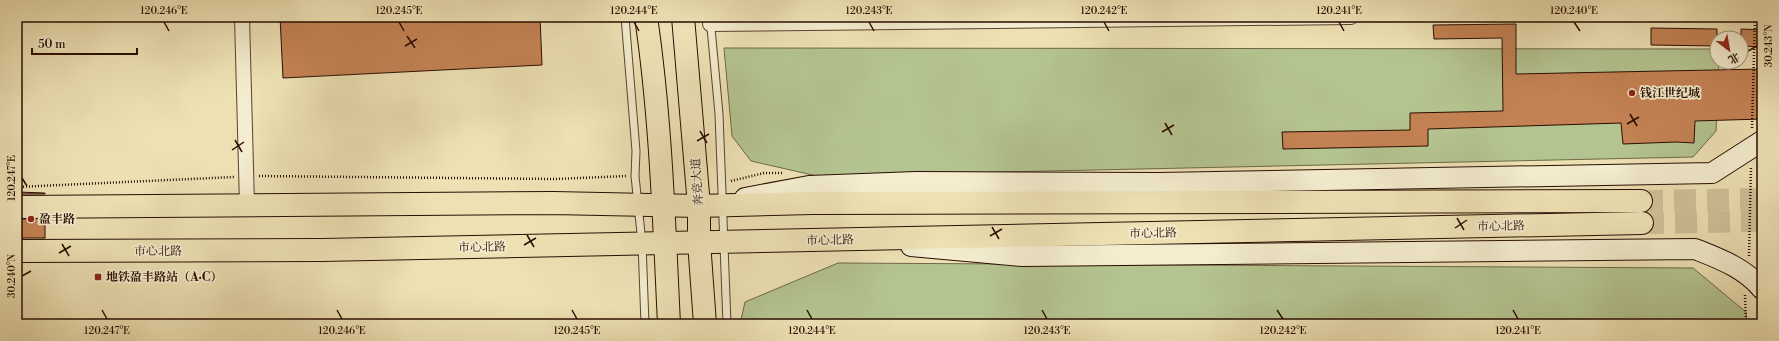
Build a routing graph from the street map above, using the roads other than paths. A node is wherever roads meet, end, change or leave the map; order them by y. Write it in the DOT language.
graph roads {
  1 [pos="242,17"];
  2 [pos="625,17"];
  3 [pos="646,17"];
  4 [pos="683,17"];
  5 [pos="1351,17"];
  6 [pos="1132,19"];
  7 [pos="710,20"];
  8 [pos="902,20"];
  9 [pos="1757,144"];
  10 [pos="954,183"];
  11 [pos="977,189"];
  12 [pos="1000,196"];
  13 [pos="1641,201"];
  14 [pos="1022,202"];
  15 [pos="721,204"];
  16 [pos="247,205"];
  17 [pos="638,205"];
  18 [pos="664,206"];
  19 [pos="700,206"];
  20 [pos="17,207"];
  21 [pos="1642,223"];
  22 [pos="839,240"];
  23 [pos="699,242"];
  24 [pos="723,242"];
  25 [pos="665,243"];
  26 [pos="642,244"];
  27 [pos="17,252"];
  28 [pos="1762,289"];
  29 [pos="645,324"];
  30 [pos="669,324"];
  31 [pos="705,324"];
  32 [pos="727,324"];
  1 -- 16 [label="street"];
  2 -- 17 [label="lane"];
  3 -- 18 [label="main road"];
  4 -- 19 [label="main road, 奔竞大道"];
  5 -- 6 [label="street"];
  6 -- 8 [label="street"];
  7 -- 8 [label="street"];
  7 -- 15 [label="lane"];
  9 -- 10 [label="main road"];
  10 -- 11 [label="lane"];
  10 -- 15 [label="main road"];
  12 -- 14 [label="lane"];
  13 -- 14 [label="main road, 市心北路"];
  14 -- 15 [label="main road, 市心北路"];
  15 -- 19 [label="main road, 市心北路"];
  15 -- 24 [label="lane"];
  16 -- 17 [label="main road, 市心北路"];
  16 -- 20 [label="main road, 市心北路"];
  17 -- 18 [label="main road, 市心北路"];
  17 -- 26 [label="lane"];
  18 -- 19 [label="main road, 市心北路"];
  18 -- 25 [label="main road"];
  19 -- 23 [label="main road, 奔竞大道"];
  21 -- 22 [label="main road, 市心北路"];
  22 -- 24 [label="main road, 市心北路"];
  22 -- 28 [label="main road"];
  23 -- 24 [label="main road, 市心北路"];
  23 -- 25 [label="main road, 市心北路"];
  23 -- 31 [label="main road, 奔竞大道"];
  24 -- 32 [label="lane"];
  25 -- 26 [label="main road, 市心北路"];
  25 -- 30 [label="main road"];
  26 -- 27 [label="main road, 市心北路"];
  26 -- 29 [label="lane"];
}
